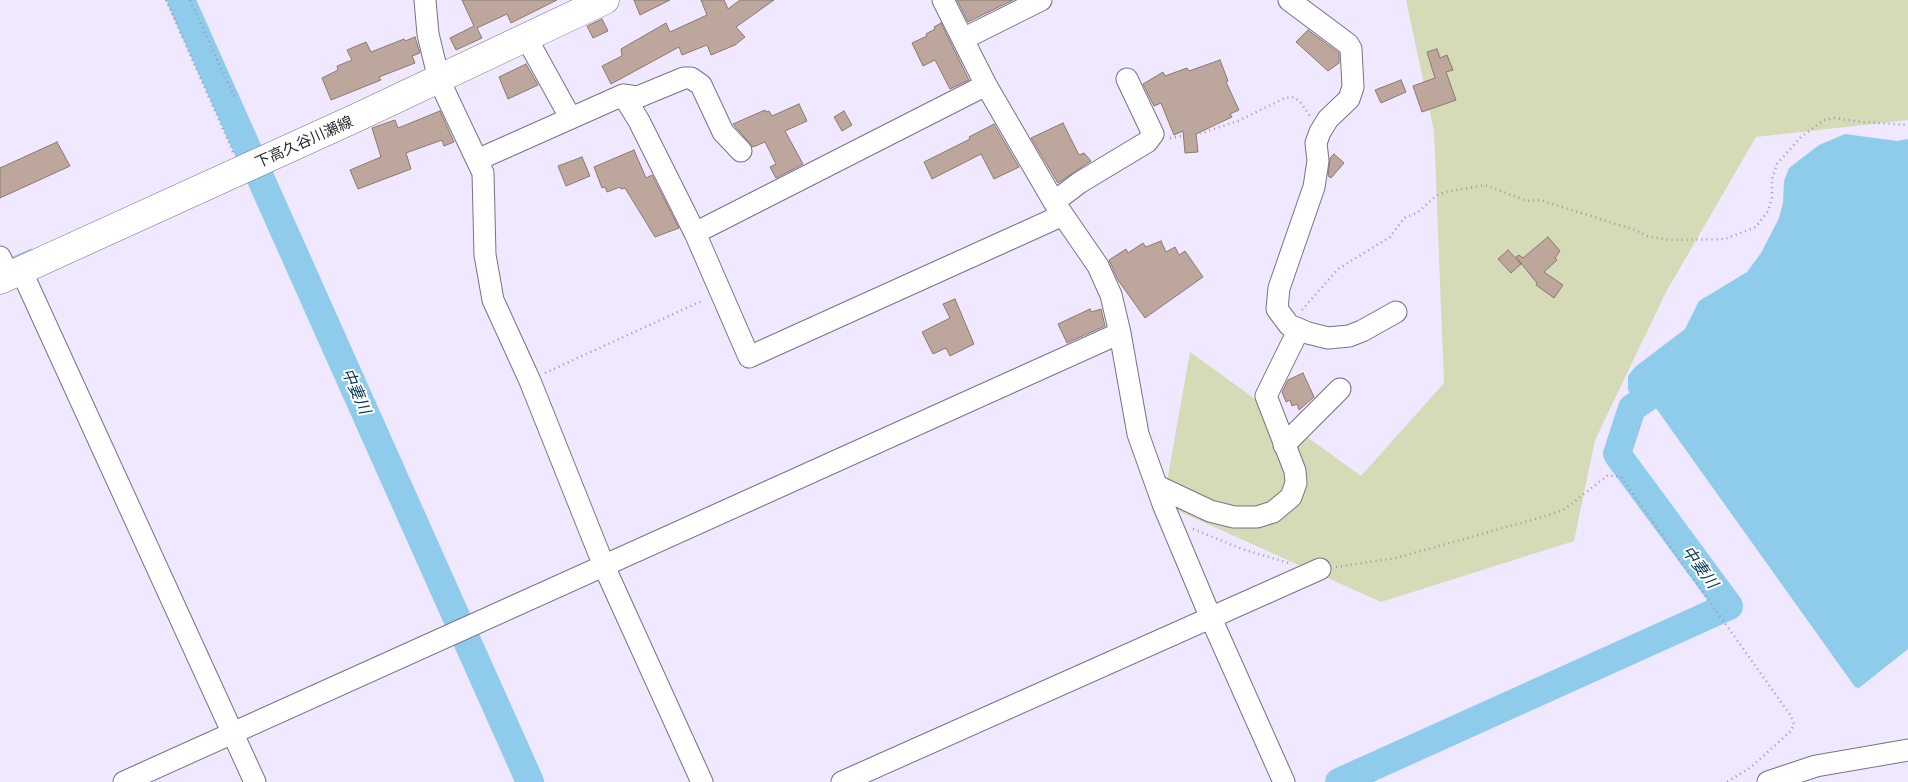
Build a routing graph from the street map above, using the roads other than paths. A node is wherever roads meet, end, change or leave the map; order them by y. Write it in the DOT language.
graph roads {
  1 [pos="425,0"];
  2 [pos="605,0"];
  3 [pos="943,0"];
  4 [pos="1041,0"];
  5 [pos="1289,0"];
  6 [pos="527,39"];
  7 [pos="963,40"];
  8 [pos="1127,78"];
  9 [pos="439,80"];
  10 [pos="986,85"];
  11 [pos="623,95"];
  12 [pos="570,117"];
  13 [pos="741,151"];
  14 [pos="477,160"];
  15 [pos="1059,208"];
  16 [pos="695,233"];
  17 [pos="6,268"];
  18 [pos="1396,312"];
  19 [pos="1297,328"];
  20 [pos="1120,333"];
  21 [pos="1340,389"];
  22 [pos="1284,445"];
  23 [pos="1157,486"];
  24 [pos="604,566"];
  25 [pos="1320,569"];
  26 [pos="1210,616"];
  27 [pos="232,734"];
  28 [pos="1908,750"];
  29 [pos="124,782"];
  30 [pos="255,782"];
  31 [pos="702,782"];
  32 [pos="842,782"];
  33 [pos="1284,782"];
  34 [pos="1768,782"];
  1 -- 9 [label="street"];
  2 -- 6 [label="main road, 下高久谷川瀬線"];
  3 -- 7 [label="street"];
  4 -- 7 [label="street"];
  5 -- 19 [label="street"];
  6 -- 9 [label="main road, 下高久谷川瀬線"];
  6 -- 12 [label="street"];
  7 -- 10 [label="street"];
  8 -- 15 [label="street"];
  9 -- 14 [label="street"];
  9 -- 17 [label="main road, 下高久谷川瀬線"];
  10 -- 15 [label="street"];
  10 -- 16 [label="street"];
  11 -- 12 [label="street"];
  11 -- 13 [label="street"];
  11 -- 16 [label="street"];
  12 -- 14 [label="street"];
  14 -- 24 [label="street"];
  15 -- 16 [label="street"];
  15 -- 20 [label="street"];
  17 -- 27 [label="street"];
  18 -- 19 [label="street"];
  19 -- 22 [label="street"];
  20 -- 23 [label="street"];
  20 -- 24 [label="street"];
  21 -- 22 [label="street"];
  22 -- 23 [label="street"];
  23 -- 26 [label="street"];
  24 -- 27 [label="street"];
  24 -- 31 [label="street"];
  25 -- 26 [label="street"];
  26 -- 32 [label="street"];
  26 -- 33 [label="street"];
  27 -- 29 [label="street"];
  27 -- 30 [label="street"];
  28 -- 34 [label="street"];
}
